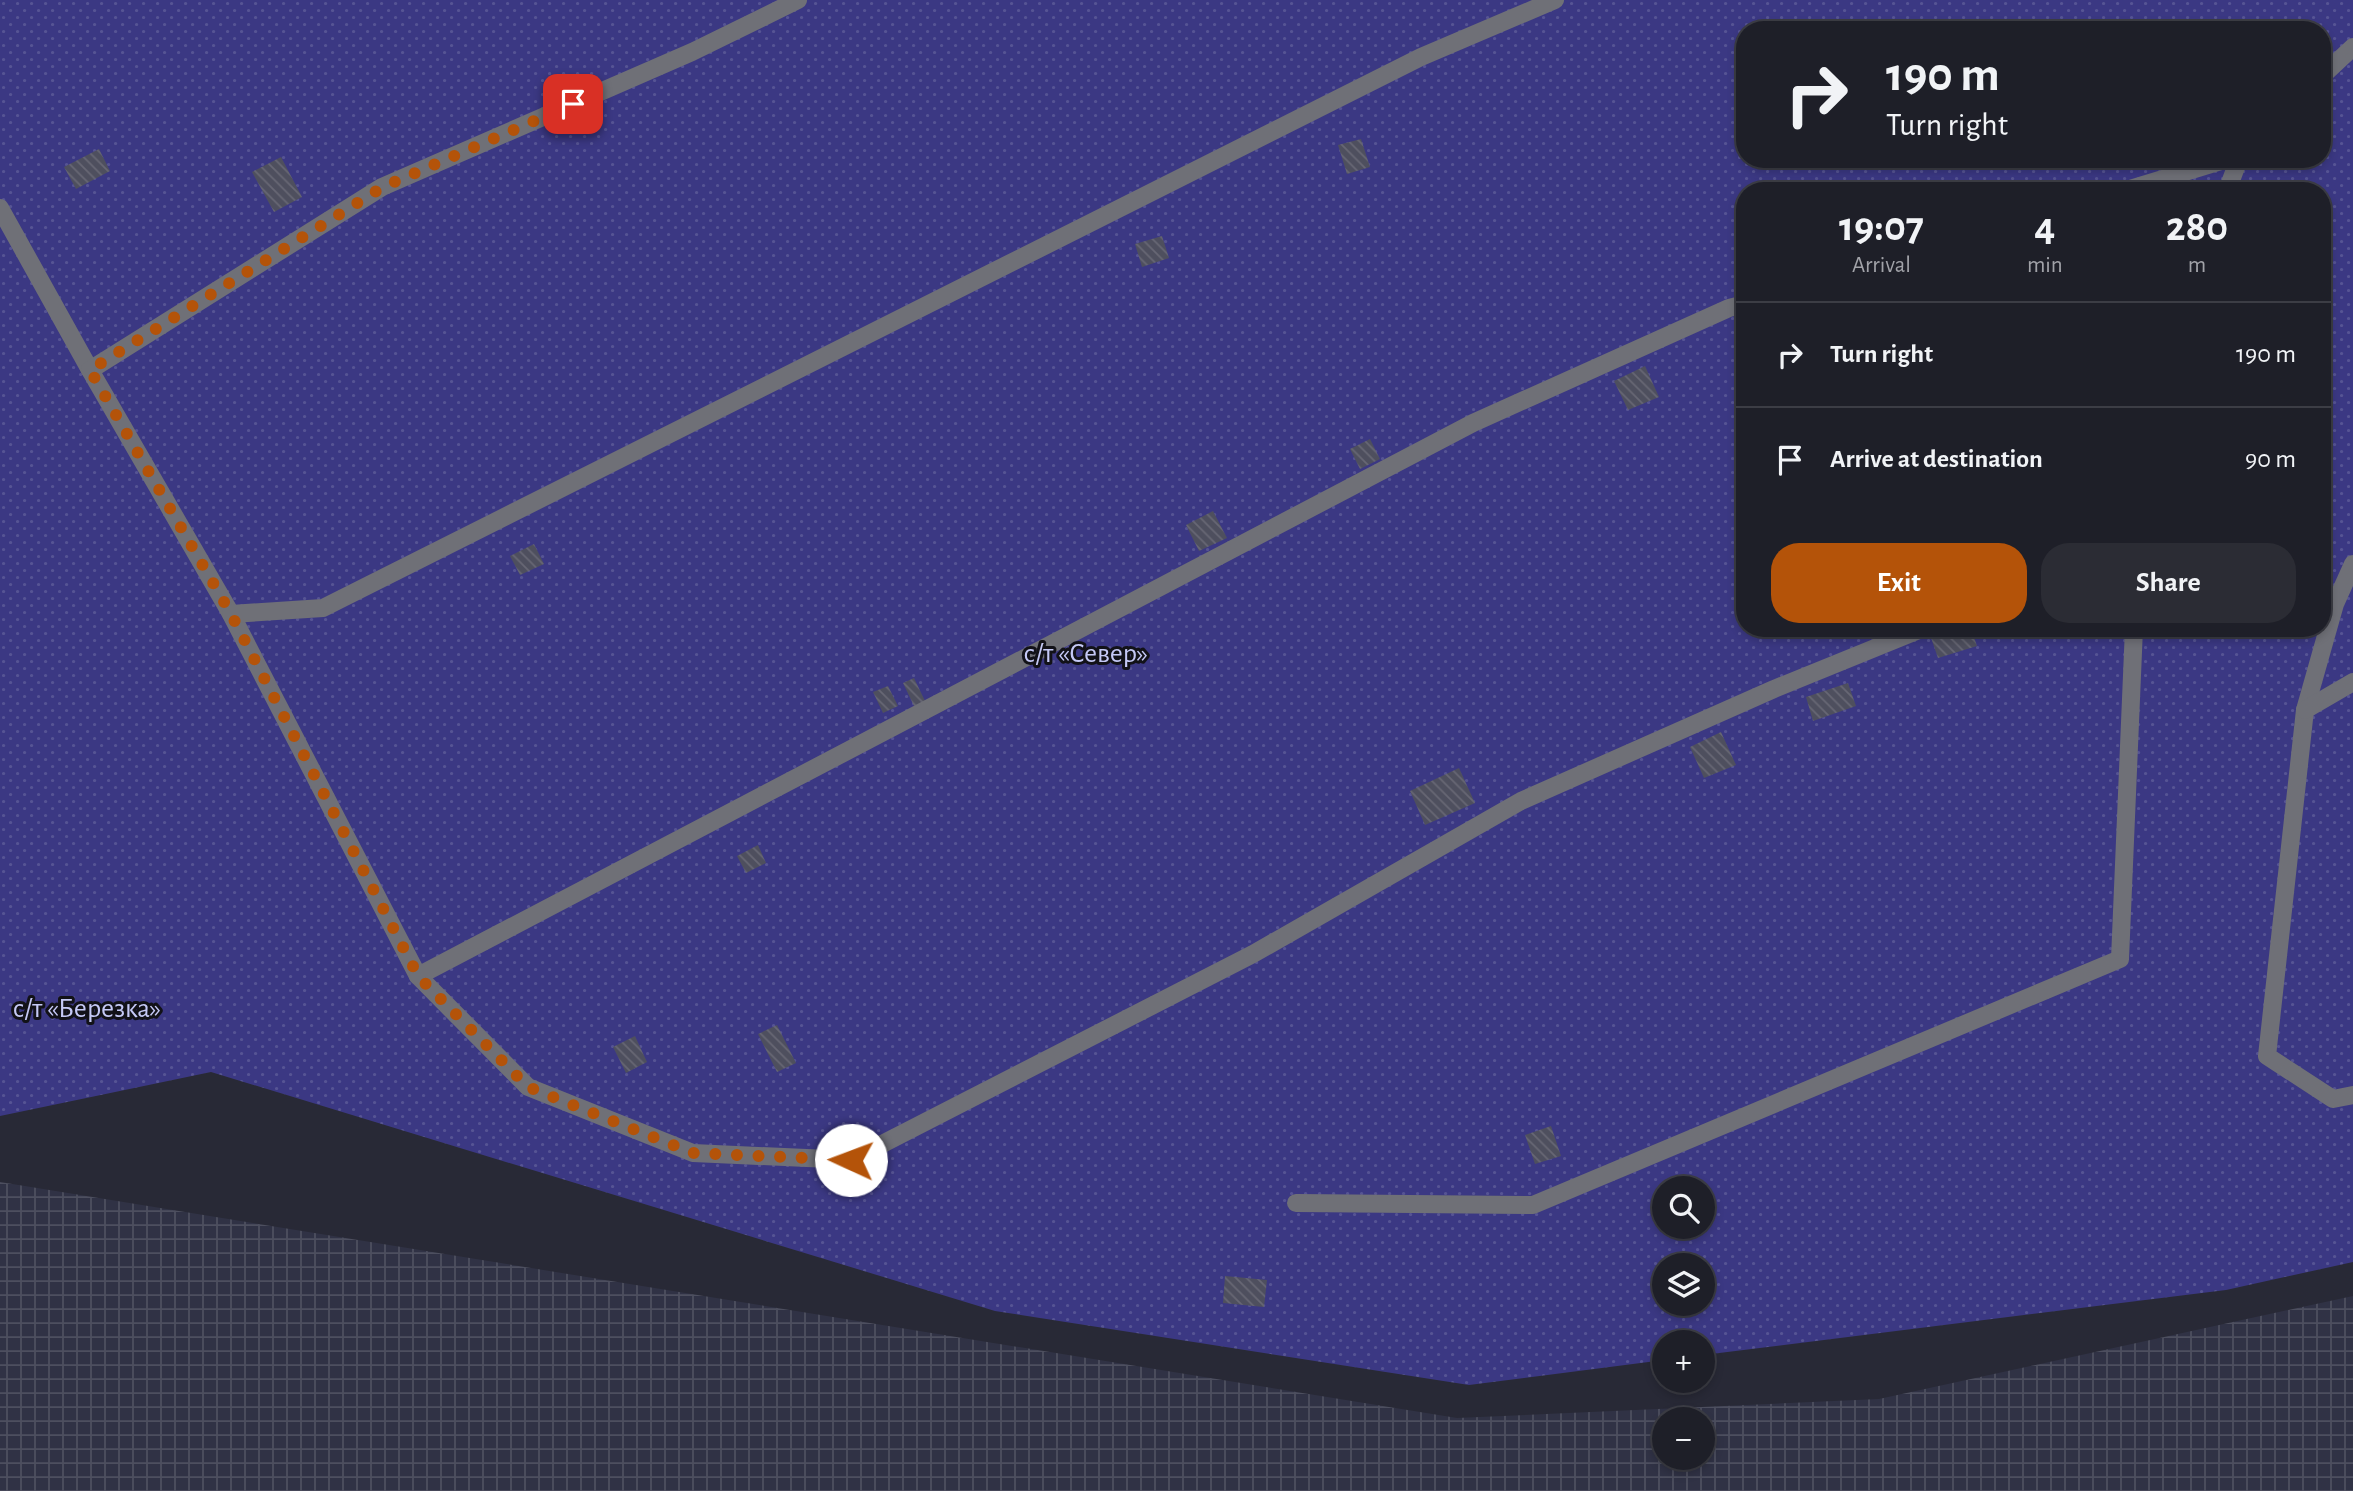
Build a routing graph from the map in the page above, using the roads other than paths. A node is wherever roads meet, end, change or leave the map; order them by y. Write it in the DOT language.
graph roads {
  1 [pos="798,0"];
  2 [pos="1555,0"];
  3 [pos="2353,47"];
  4 [pos="2331,68"];
  5 [pos="2198,168"];
  6 [pos="2153,182"];
  7 [pos="0,208"];
  8 [pos="1736,307"];
  9 [pos="90,370"];
  10 [pos="2353,564"];
  11 [pos="231,614"];
  12 [pos="2331,618"];
  13 [pos="1901,637"];
  14 [pos="2134,637"];
  15 [pos="2326,637"];
  16 [pos="2353,682"];
  17 [pos="2305,710"];
  18 [pos="418,976"];
  19 [pos="2353,1095"];
  20 [pos="1296,1203"];
  1 -- 9 [label="lane"];
  2 -- 11 [label="lane"];
  3 -- 4 [label="lane"];
  5 -- 6 [label="lane"];
  7 -- 9 [label="lane"];
  8 -- 18 [label="lane"];
  9 -- 11 [label="lane"];
  10 -- 12 [label="lane"];
  11 -- 18 [label="lane"];
  13 -- 18 [label="lane"];
  14 -- 20 [label="lane"];
  15 -- 17 [label="lane"];
  16 -- 17 [label="lane"];
  17 -- 19 [label="lane"];
}
